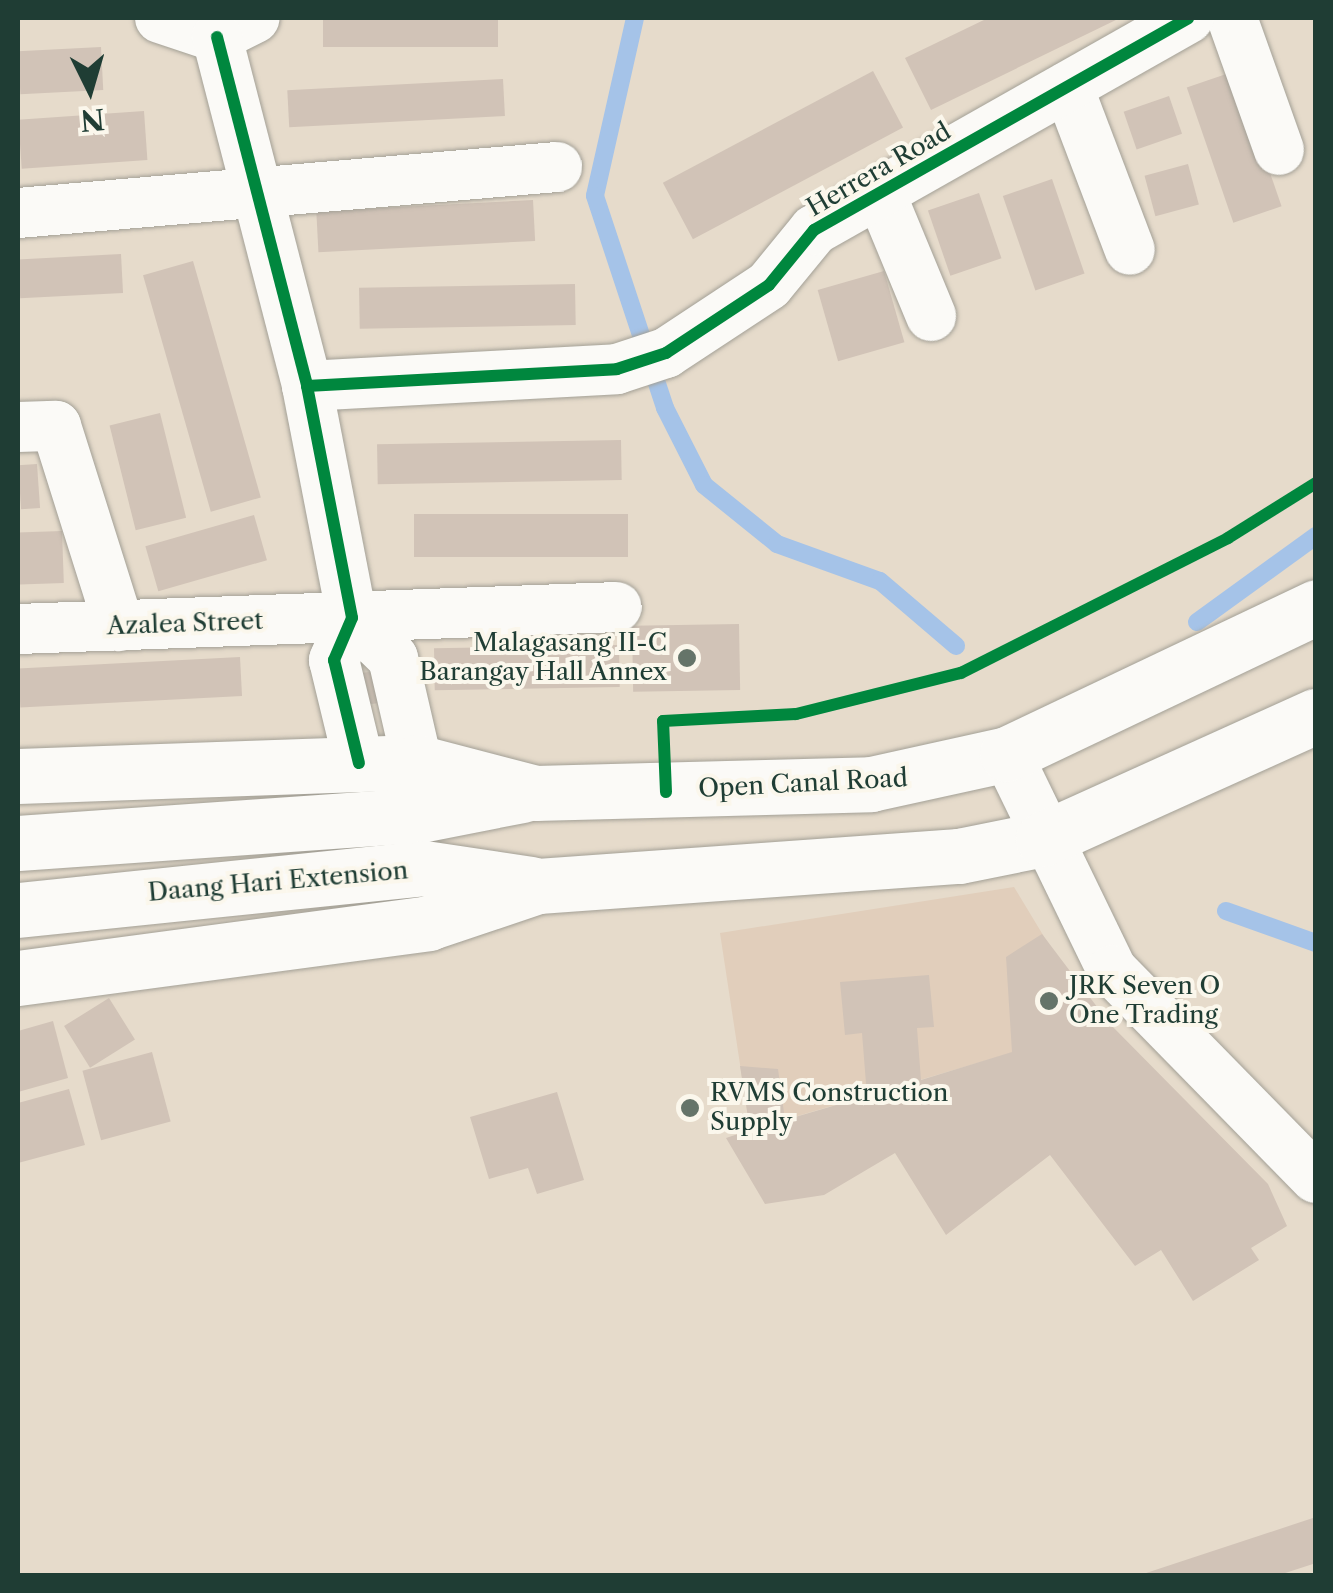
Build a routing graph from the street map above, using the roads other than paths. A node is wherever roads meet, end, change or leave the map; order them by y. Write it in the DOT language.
graph roads {
  1 [pos="160,18"];
  2 [pos="1188,18"];
  3 [pos="1232,18"];
  4 [pos="236,27"];
  5 [pos="1068,87"];
  6 [pos="1279,150"];
  7 [pos="557,168"];
  8 [pos="255,188"];
  9 [pos="881,194"];
  10 [pos="18,213"];
  11 [pos="1130,250"];
  12 [pos="932,316"];
  13 [pos="307,386"];
  14 [pos="18,426"];
  15 [pos="617,607"];
  16 [pos="1316,607"];
  17 [pos="352,618"];
  18 [pos="119,626"];
  19 [pos="18,629"];
  20 [pos="1316,716"];
  21 [pos="1007,754"];
  22 [pos="417,762"];
  23 [pos="359,763"];
  24 [pos="18,776"];
  25 [pos="535,793"];
  26 [pos="1043,839"];
  27 [pos="18,844"];
  28 [pos="538,886"];
  29 [pos="18,910"];
  30 [pos="18,978"];
  31 [pos="1316,1178"];
  1 -- 4 [label="street"];
  2 -- 5 [label="street, Herrera Road"];
  3 -- 6 [label="street"];
  4 -- 8 [label="street"];
  5 -- 9 [label="street, Herrera Road"];
  5 -- 11 [label="street"];
  7 -- 8 [label="street"];
  8 -- 10 [label="street"];
  8 -- 13 [label="street"];
  9 -- 12 [label="street"];
  9 -- 13 [label="street, Herrera Road"];
  13 -- 17 [label="street"];
  14 -- 18 [label="street"];
  15 -- 17 [label="street, Azalea Street"];
  16 -- 21 [label="main road, Open Canal Road"];
  17 -- 18 [label="street, Azalea Street"];
  17 -- 22 [label="street"];
  17 -- 23 [label="street"];
  18 -- 19 [label="street, Azalea Street"];
  20 -- 26 [label="main road"];
  21 -- 25 [label="main road, Open Canal Road"];
  21 -- 26 [label="street"];
  22 -- 23 [label="main road, Open Canal Road"];
  22 -- 25 [label="main road, Open Canal Road"];
  23 -- 24 [label="main road, Open Canal Road"];
  25 -- 27 [label="main road"];
  26 -- 28 [label="main road"];
  26 -- 31 [label="street"];
  28 -- 29 [label="main road, Daang Hari Extension"];
  28 -- 30 [label="main road"];
}
